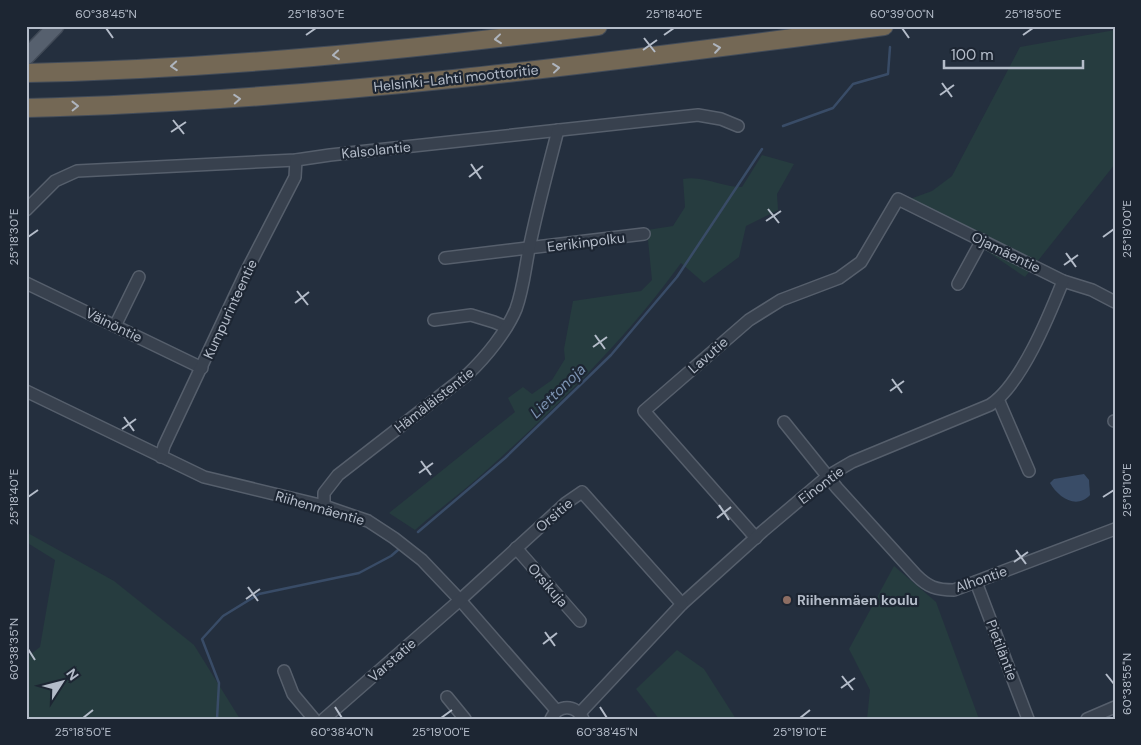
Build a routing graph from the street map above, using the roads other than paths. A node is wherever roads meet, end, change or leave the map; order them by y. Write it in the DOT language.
graph roads {
  1 [pos="598,26"];
  2 [pos="884,26"];
  3 [pos="52,30"];
  4 [pos="26,57"];
  5 [pos="26,73"];
  6 [pos="26,108"];
  7 [pos="738,126"];
  8 [pos="558,130"];
  9 [pos="296,160"];
  10 [pos="898,199"];
  11 [pos="26,210"];
  12 [pos="644,234"];
  13 [pos="982,240"];
  14 [pos="529,249"];
  15 [pos="445,258"];
  16 [pos="139,277"];
  17 [pos="1062,281"];
  18 [pos="26,284"];
  19 [pos="958,284"];
  20 [pos="1115,302"];
  21 [pos="434,320"];
  22 [pos="115,326"];
  23 [pos="506,327"];
  24 [pos="202,368"];
  25 [pos="26,391"];
  26 [pos="998,399"];
  27 [pos="784,422"];
  28 [pos="161,457"];
  29 [pos="1029,471"];
  30 [pos="828,476"];
  31 [pos="324,506"];
  32 [pos="1115,529"];
  33 [pos="756,538"];
  34 [pos="516,548"];
  35 [pos="976,582"];
  36 [pos="460,600"];
  37 [pos="682,604"];
  38 [pos="580,621"];
  39 [pos="284,671"];
  40 [pos="447,696"];
  41 [pos="1115,707"];
  42 [pos="553,715"];
  43 [pos="581,716"];
  44 [pos="314,719"];
  45 [pos="324,719"];
  46 [pos="465,719"];
  47 [pos="1028,719"];
  48 [pos="1087,719"];
  1 -- 5 [label="highway, one-way"];
  6 -- 2 [label="highway, Helsinki-Lahti moottoritie, one-way"];
  3 -- 4 [label="main road"];
  7 -- 8 [label="street, Kalsolantie"];
  8 -- 9 [label="street, Kalsolantie"];
  8 -- 14 [label="street, Hämäläistentie"];
  9 -- 11 [label="street, Kalsolantie"];
  9 -- 24 [label="street, Kumpurinteentie"];
  10 -- 13 [label="street, Ojamäentie"];
  10 -- 33 [label="street, Lavutie"];
  12 -- 14 [label="street, Eerikinpolku"];
  13 -- 17 [label="street, Ojamäentie"];
  13 -- 19 [label="street"];
  14 -- 15 [label="street, Eerikinpolku"];
  14 -- 23 [label="street, Hämäläistentie"];
  16 -- 22 [label="street"];
  17 -- 20 [label="street, Ojamäentie"];
  17 -- 26 [label="street, Einontie"];
  18 -- 22 [label="street, Väinöntie"];
  21 -- 23 [label="street"];
  22 -- 24 [label="street, Väinöntie"];
  23 -- 31 [label="street, Hämäläistentie"];
  24 -- 28 [label="street, Kumpurinteentie"];
  25 -- 28 [label="street, Riihenmäentie"];
  26 -- 29 [label="street"];
  26 -- 30 [label="street, Einontie"];
  27 -- 30 [label="street, Alhontie"];
  28 -- 31 [label="street, Riihenmäentie"];
  30 -- 33 [label="street, Einontie"];
  30 -- 35 [label="street, Alhontie"];
  31 -- 36 [label="street, Riihenmäentie"];
  32 -- 35 [label="street, Alhontie"];
  33 -- 37 [label="street, Einontie"];
  34 -- 36 [label="street, Orsitie"];
  34 -- 37 [label="street, Orsitie"];
  34 -- 38 [label="street, Orsikuja"];
  35 -- 47 [label="street, Pietiläntie"];
  36 -- 42 [label="street, Riihenmäentie"];
  36 -- 45 [label="street, Varstatie"];
  37 -- 43 [label="street, Einontie"];
  39 -- 44 [label="street"];
  40 -- 46 [label="street"];
  41 -- 48 [label="street"];
  42 -- 43 [label="street"];
}
